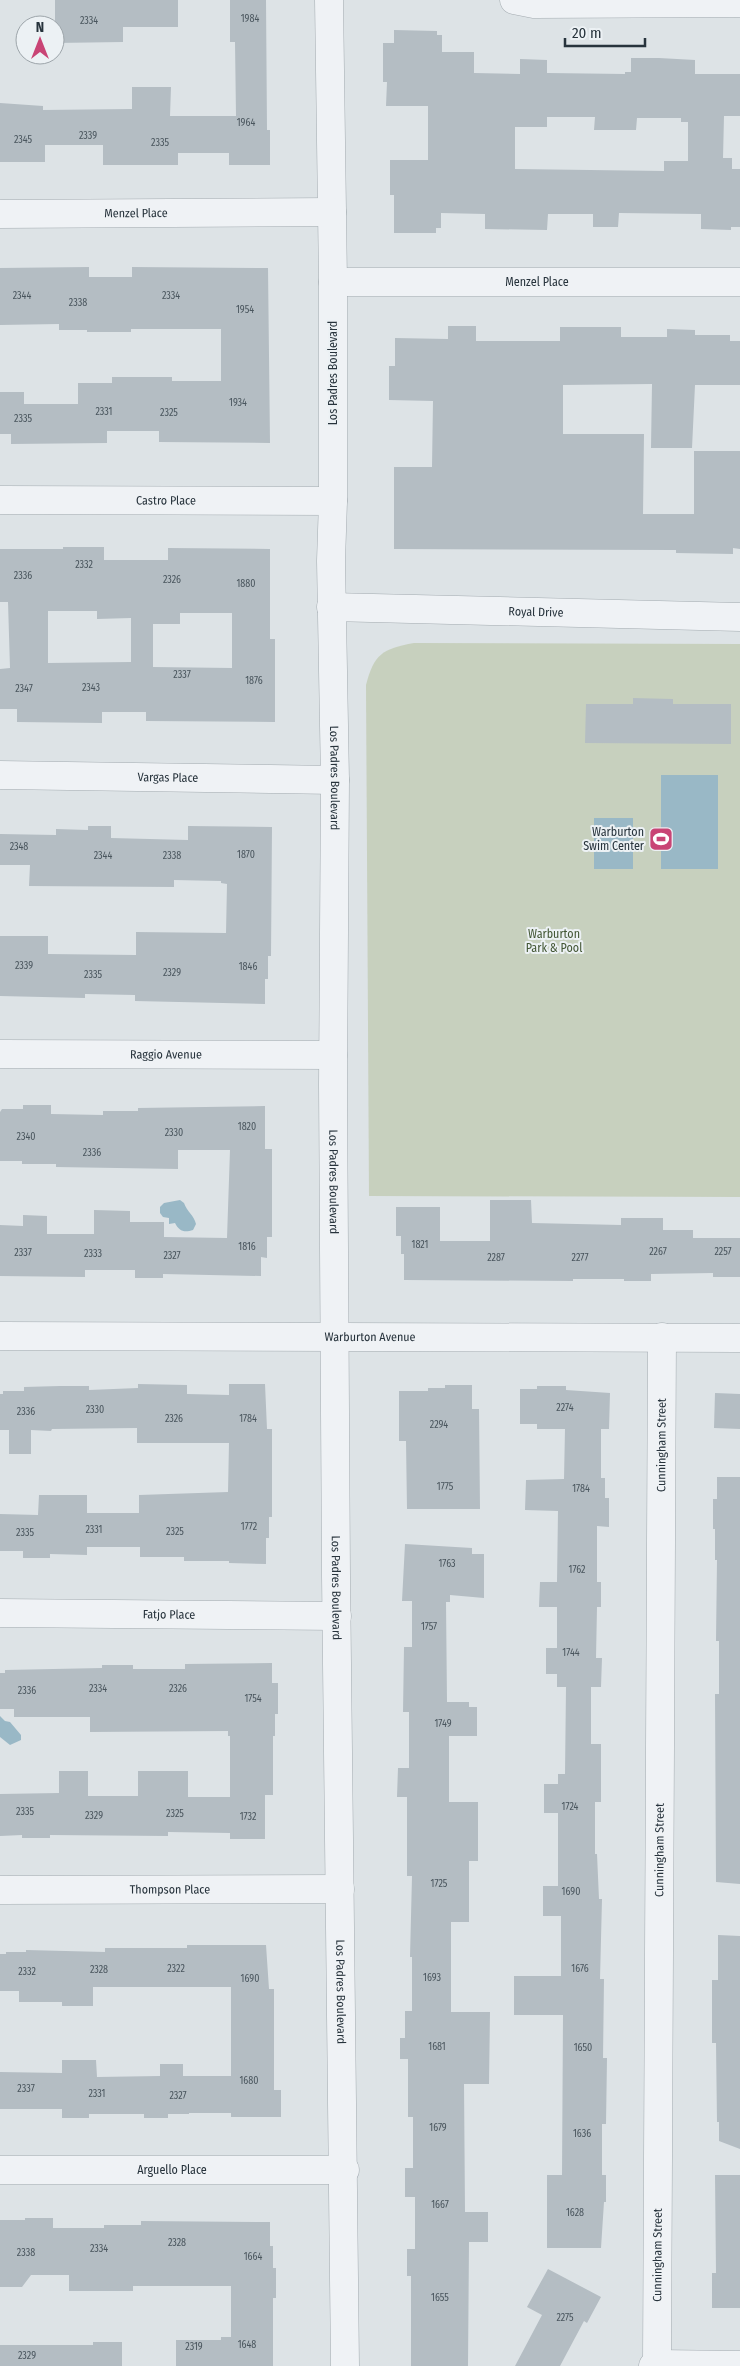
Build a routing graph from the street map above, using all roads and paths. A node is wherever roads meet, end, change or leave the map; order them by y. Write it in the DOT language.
graph roads {
  1 [pos="328,0"];
  2 [pos="514,0"];
  3 [pos="740,4"];
  4 [pos="332,212"];
  5 [pos="0,214"];
  6 [pos="333,282"];
  7 [pos="740,282"];
  8 [pos="0,500"];
  9 [pos="333,501"];
  10 [pos="331,607"];
  11 [pos="740,617"];
  12 [pos="0,775"];
  13 [pos="335,780"];
  14 [pos="0,1054"];
  15 [pos="333,1054"];
  16 [pos="0,1336"];
  17 [pos="335,1337"];
  18 [pos="662,1337"];
  19 [pos="740,1338"];
  20 [pos="0,1613"];
  21 [pos="336,1616"];
  22 [pos="340,1889"];
  23 [pos="0,1890"];
  24 [pos="0,2170"];
  25 [pos="345,2170"];
  26 [pos="655,2365"];
  27 [pos="740,2365"];
  28 [pos="346,2366"];
  1 -- 4 [label="street, Los Padres Boulevard"];
  2 -- 3 [label="street"];
  4 -- 5 [label="street, Menzel Place"];
  4 -- 6 [label="street, Los Padres Boulevard"];
  6 -- 7 [label="street, Menzel Place"];
  6 -- 9 [label="street, Los Padres Boulevard"];
  8 -- 9 [label="street, Castro Place"];
  9 -- 10 [label="street, Los Padres Boulevard"];
  10 -- 11 [label="street, Royal Drive"];
  10 -- 13 [label="street, Los Padres Boulevard"];
  12 -- 13 [label="street, Vargas Place"];
  13 -- 15 [label="street, Los Padres Boulevard"];
  14 -- 15 [label="street, Raggio Avenue"];
  15 -- 17 [label="street, Los Padres Boulevard"];
  16 -- 17 [label="street, Warburton Avenue"];
  17 -- 18 [label="street, Warburton Avenue"];
  17 -- 21 [label="street, Los Padres Boulevard"];
  18 -- 19 [label="street, Warburton Avenue"];
  18 -- 26 [label="street, Cunningham Street"];
  20 -- 21 [label="street, Fatjo Place"];
  21 -- 22 [label="street, Los Padres Boulevard"];
  22 -- 23 [label="street, Thompson Place"];
  22 -- 25 [label="street, Los Padres Boulevard"];
  24 -- 25 [label="street, Arguello Place"];
  25 -- 28 [label="street, Los Padres Boulevard"];
  26 -- 27 [label="street"];
}
